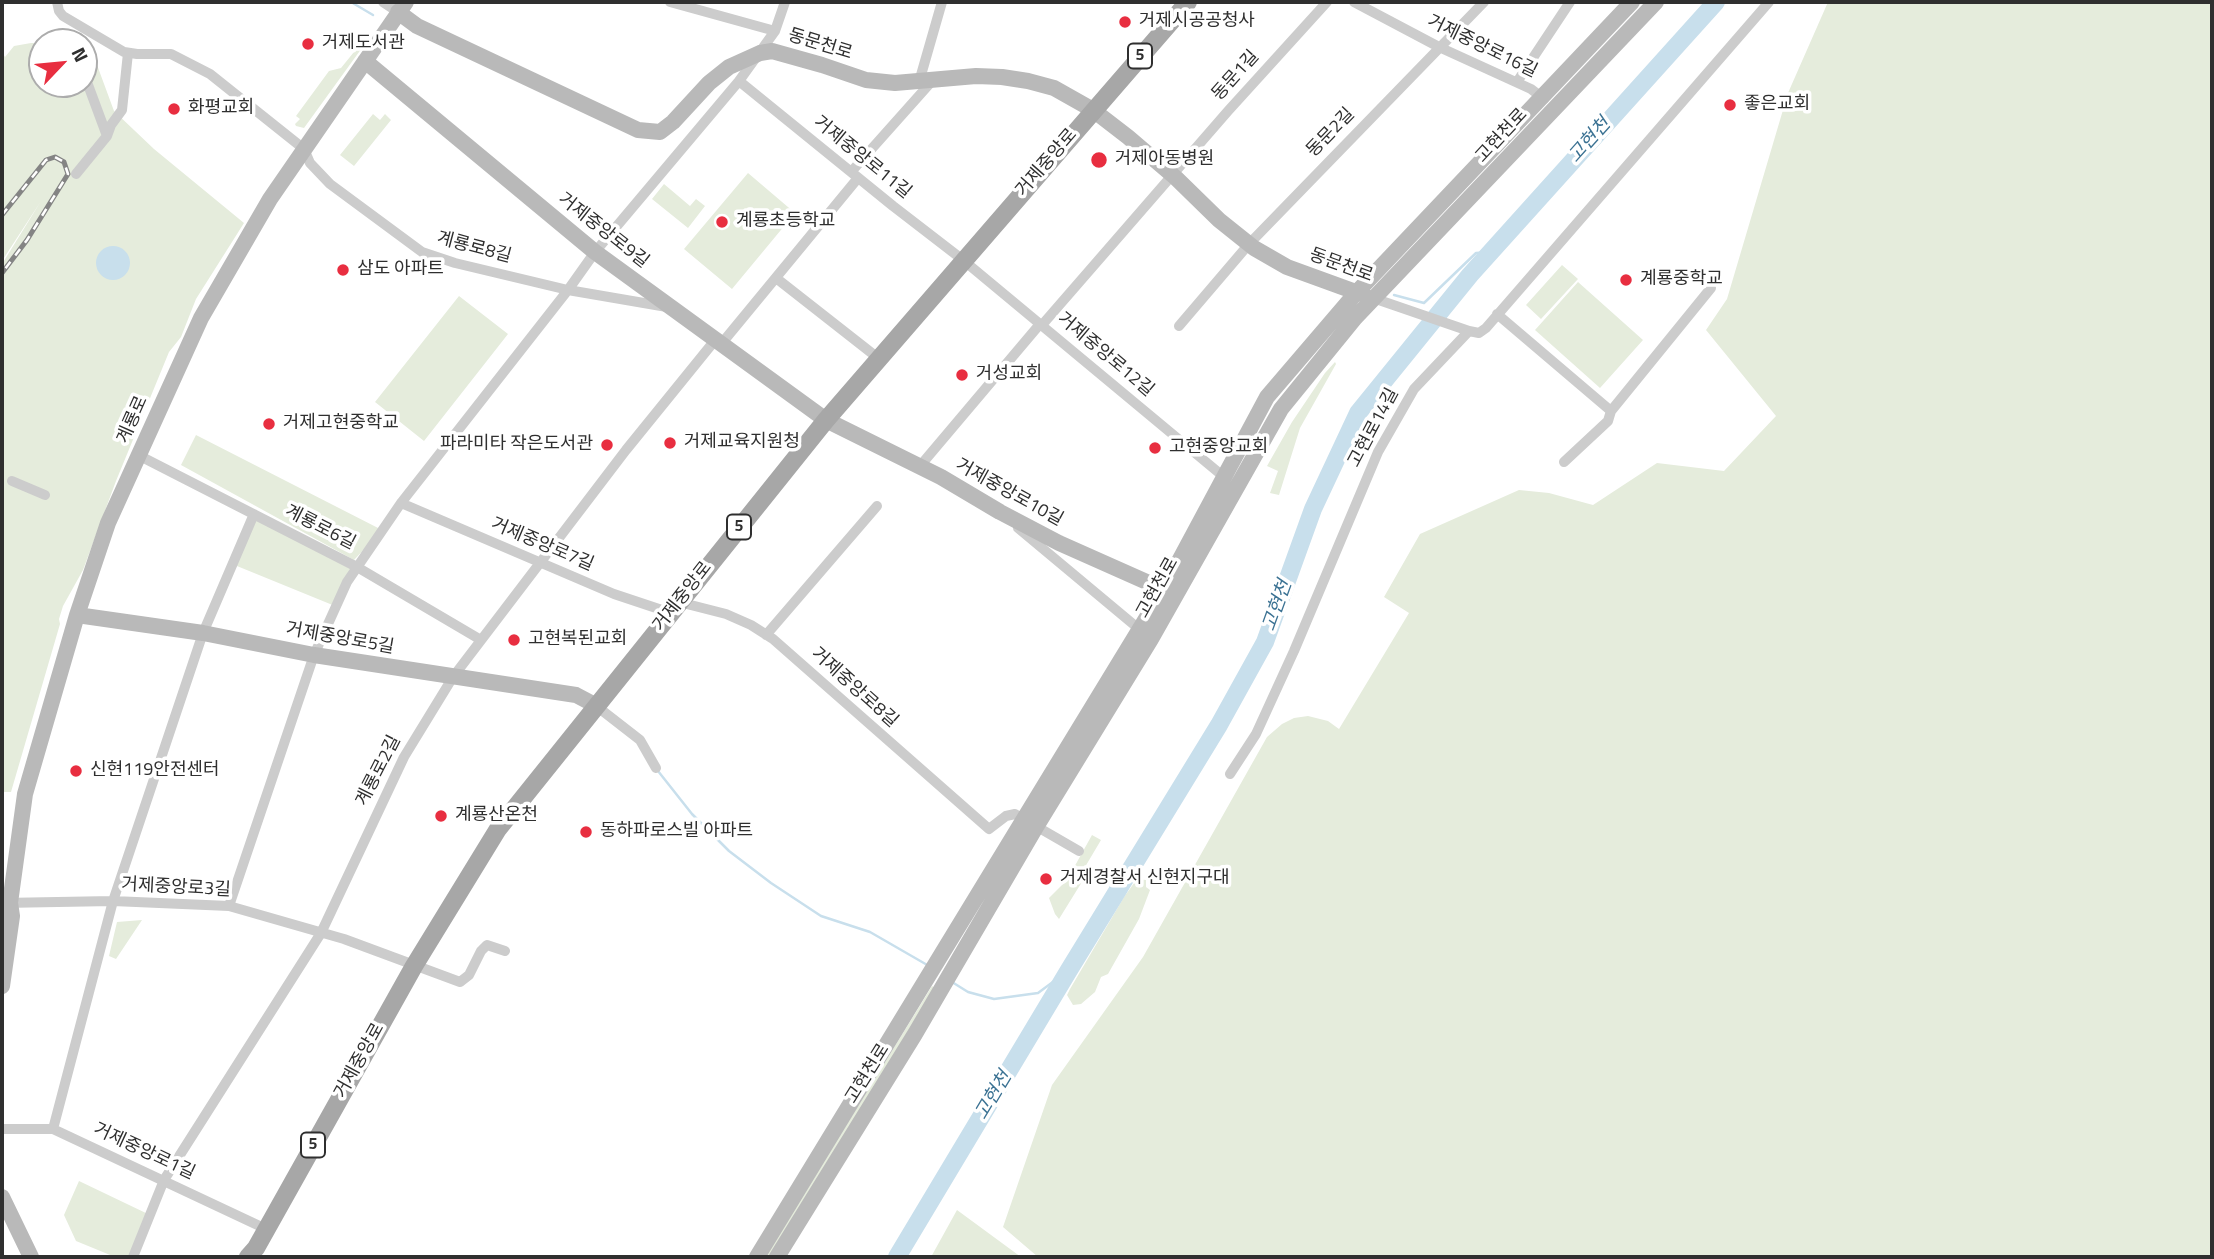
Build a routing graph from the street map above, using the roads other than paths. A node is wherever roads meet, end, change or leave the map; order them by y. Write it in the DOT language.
graph roads {
  1 [pos="57,2"];
  2 [pos="383,2"];
  3 [pos="673,2"];
  4 [pos="785,2"];
  5 [pos="942,2"];
  6 [pos="1188,2"];
  7 [pos="1328,2"];
  8 [pos="1354,2"];
  9 [pos="1484,2"];
  10 [pos="1570,2"];
  11 [pos="1632,2"];
  12 [pos="1656,2"];
  13 [pos="1769,2"];
  14 [pos="402,7"];
  15 [pos="775,31"];
  16 [pos="1439,47"];
  17 [pos="128,53"];
  18 [pos="760,53"];
  19 [pos="365,61"];
  20 [pos="739,81"];
  21 [pos="926,81"];
  22 [pos="1517,82"];
  23 [pos="1541,97"];
  24 [pos="93,98"];
  25 [pos="1555,108"];
  26 [pos="1093,110"];
  27 [pos="107,136"];
  28 [pos="304,149"];
  29 [pos="76,174"];
  30 [pos="855,175"];
  31 [pos="1172,175"];
  32 [pos="1249,244"];
  33 [pos="595,252"];
  34 [pos="964,260"];
  35 [pos="776,278"];
  36 [pos="1711,288"];
  37 [pos="568,290"];
  38 [pos="1356,293"];
  39 [pos="1379,299"];
  40 [pos="673,308"];
  41 [pos="1497,314"];
  42 [pos="1041,325"];
  43 [pos="1180,326"];
  44 [pos="1469,331"];
  45 [pos="719,341"];
  46 [pos="878,358"];
  47 [pos="1611,411"];
  48 [pos="826,420"];
  49 [pos="138,455"];
  50 [pos="1564,462"];
  51 [pos="920,466"];
  52 [pos="1224,477"];
  53 [pos="12,481"];
  54 [pos="45,495"];
  55 [pos="401,503"];
  56 [pos="877,506"];
  57 [pos="1000,512"];
  58 [pos="254,514"];
  59 [pos="539,563"];
  60 [pos="357,567"];
  61 [pos="1168,595"];
  62 [pos="675,608"];
  63 [pos="77,615"];
  64 [pos="1139,629"];
  65 [pos="203,633"];
  66 [pos="766,635"];
  67 [pos="481,640"];
  68 [pos="314,655"];
  69 [pos="453,677"];
  70 [pos="595,705"];
  71 [pos="656,768"];
  72 [pos="1230,774"];
  73 [pos="1031,823"];
  74 [pos="1079,851"];
  75 [pos="113,901"];
  76 [pos="229,906"];
  77 [pos="4,907"];
  78 [pos="321,933"];
  79 [pos="505,951"];
  80 [pos="414,966"];
  81 [pos="941,974"];
  82 [pos="2,986"];
  83 [pos="2,1129"];
  84 [pos="53,1129"];
  85 [pos="164,1180"];
  86 [pos="2,1197"];
  87 [pos="2,1222"];
  88 [pos="266,1229"];
  89 [pos="253,1254"];
  90 [pos="20,1257"];
  91 [pos="31,1257"];
  92 [pos="133,1257"];
  93 [pos="757,1257"];
  94 [pos="777,1257"];
  1 -- 17 [label="street"];
  2 -- 14 [label="street"];
  3 -- 15 [label="street"];
  4 -- 15 [label="street"];
  5 -- 21 [label="street"];
  6 -- 26 [label="main road, 거제중앙로 / 5"];
  7 -- 31 [label="street, 동문1길"];
  8 -- 16 [label="street, 거제중앙로16길"];
  9 -- 16 [label="street, 동문2길"];
  10 -- 22 [label="street"];
  11 -- 23 [label="street, 고현천로"];
  12 -- 25 [label="street, 고현천로"];
  13 -- 41 [label="street, 고현로14길"];
  14 -- 18 [label="street"];
  14 -- 19 [label="street, 계룡로"];
  15 -- 18 [label="street"];
  16 -- 22 [label="street, 거제중앙로16길"];
  16 -- 32 [label="street, 동문2길"];
  17 -- 27 [label="street"];
  17 -- 28 [label="street, 계룡로8길"];
  18 -- 20 [label="street"];
  18 -- 21 [label="street, 동문천로"];
  19 -- 28 [label="street, 계룡로"];
  19 -- 33 [label="street, 거제중앙로9길"];
  20 -- 30 [label="street, 거제중앙로11길"];
  20 -- 33 [label="street"];
  21 -- 26 [label="street, 동문천로"];
  21 -- 30 [label="street, 계룡로2길"];
  22 -- 23 [label="street, 거제중앙로16길"];
  23 -- 25 [label="street, 거제중앙로16길"];
  23 -- 38 [label="street, 고현천로"];
  24 -- 27 [label="street"];
  25 -- 39 [label="street, 고현천로"];
  26 -- 31 [label="street, 동문천로"];
  26 -- 34 [label="main road, 거제중앙로 / 5"];
  27 -- 29 [label="street"];
  28 -- 37 [label="street, 계룡로8길"];
  28 -- 49 [label="street, 계룡로"];
  30 -- 34 [label="street, 거제중앙로11길"];
  30 -- 35 [label="street, 계룡로2길"];
  31 -- 32 [label="street, 동문천로"];
  31 -- 42 [label="street"];
  32 -- 38 [label="street, 동문천로"];
  32 -- 43 [label="street"];
  33 -- 37 [label="street"];
  33 -- 40 [label="street, 거제중앙로9길"];
  34 -- 42 [label="street, 거제중앙로12길"];
  34 -- 46 [label="main road, 거제중앙로 / 5"];
  35 -- 45 [label="street, 계룡로2길"];
  35 -- 46 [label="street"];
  36 -- 47 [label="street"];
  37 -- 40 [label="street, 계룡로8길"];
  37 -- 55 [label="street"];
  38 -- 39 [label="street, 동문천로"];
  38 -- 52 [label="street, 고현천로"];
  39 -- 44 [label="street"];
  39 -- 61 [label="street, 고현천로"];
  40 -- 45 [label="street, 거제중앙로9길"];
  41 -- 44 [label="street, 고현로14길"];
  41 -- 47 [label="street"];
  42 -- 51 [label="street"];
  42 -- 52 [label="street, 거제중앙로12길"];
  44 -- 72 [label="street, 고현로14길"];
  45 -- 48 [label="street, 거제중앙로9길"];
  45 -- 59 [label="street, 계룡로2길"];
  46 -- 48 [label="main road, 거제중앙로 / 5"];
  47 -- 50 [label="street"];
  48 -- 51 [label="street, 거제중앙로10길"];
  48 -- 62 [label="main road, 거제중앙로 / 5"];
  49 -- 58 [label="street, 계룡로6길"];
  49 -- 63 [label="street, 계룡로"];
  51 -- 57 [label="street, 거제중앙로10길"];
  52 -- 61 [label="street, 고현천로"];
  53 -- 54 [label="street"];
  55 -- 59 [label="street, 거제중앙로7길"];
  55 -- 60 [label="street"];
  56 -- 66 [label="street"];
  57 -- 61 [label="street, 거제중앙로10길"];
  57 -- 64 [label="street"];
  58 -- 60 [label="street, 계룡로6길"];
  58 -- 65 [label="street"];
  59 -- 62 [label="street, 거제중앙로7길"];
  59 -- 67 [label="street, 계룡로2길"];
  60 -- 67 [label="street, 계룡로6길"];
  60 -- 68 [label="street"];
  61 -- 64 [label="street, 고현천로"];
  61 -- 73 [label="street, 고현천로"];
  62 -- 66 [label="street, 거제중앙로8길"];
  62 -- 70 [label="main road, 거제중앙로 / 5"];
  63 -- 65 [label="street, 거제중앙로5길"];
  63 -- 77 [label="street, 계룡로"];
  64 -- 73 [label="street, 고현천로"];
  65 -- 68 [label="street, 거제중앙로5길"];
  65 -- 75 [label="street"];
  66 -- 73 [label="street, 거제중앙로8길"];
  67 -- 69 [label="street, 계룡로2길"];
  68 -- 69 [label="street, 거제중앙로5길"];
  68 -- 76 [label="street"];
  69 -- 70 [label="street, 거제중앙로5길"];
  69 -- 78 [label="street, 계룡로2길"];
  70 -- 71 [label="street"];
  70 -- 80 [label="main road, 거제중앙로 / 5"];
  73 -- 74 [label="street"];
  73 -- 81 [label="street, 고현천로"];
  75 -- 76 [label="street, 거제중앙로3길"];
  75 -- 77 [label="street, 거제중앙로3길"];
  75 -- 84 [label="street"];
  76 -- 78 [label="street, 거제중앙로3길"];
  77 -- 82 [label="street, 계룡로"];
  78 -- 80 [label="street, 거제중앙로3길"];
  78 -- 85 [label="street, 계룡로2길"];
  79 -- 80 [label="street, 거제중앙로3길"];
  80 -- 88 [label="main road, 거제중앙로 / 5"];
  81 -- 93 [label="street, 고현천로"];
  81 -- 94 [label="street, 고현천로"];
  83 -- 84 [label="street, 거제중앙로1길"];
  84 -- 85 [label="street, 거제중앙로1길"];
  85 -- 88 [label="street, 거제중앙로1길"];
  85 -- 92 [label="street, 계룡로2길"];
  86 -- 91 [label="street"];
  87 -- 90 [label="street"];
  88 -- 89 [label="main road, 거제중앙로 / 5"];
}
